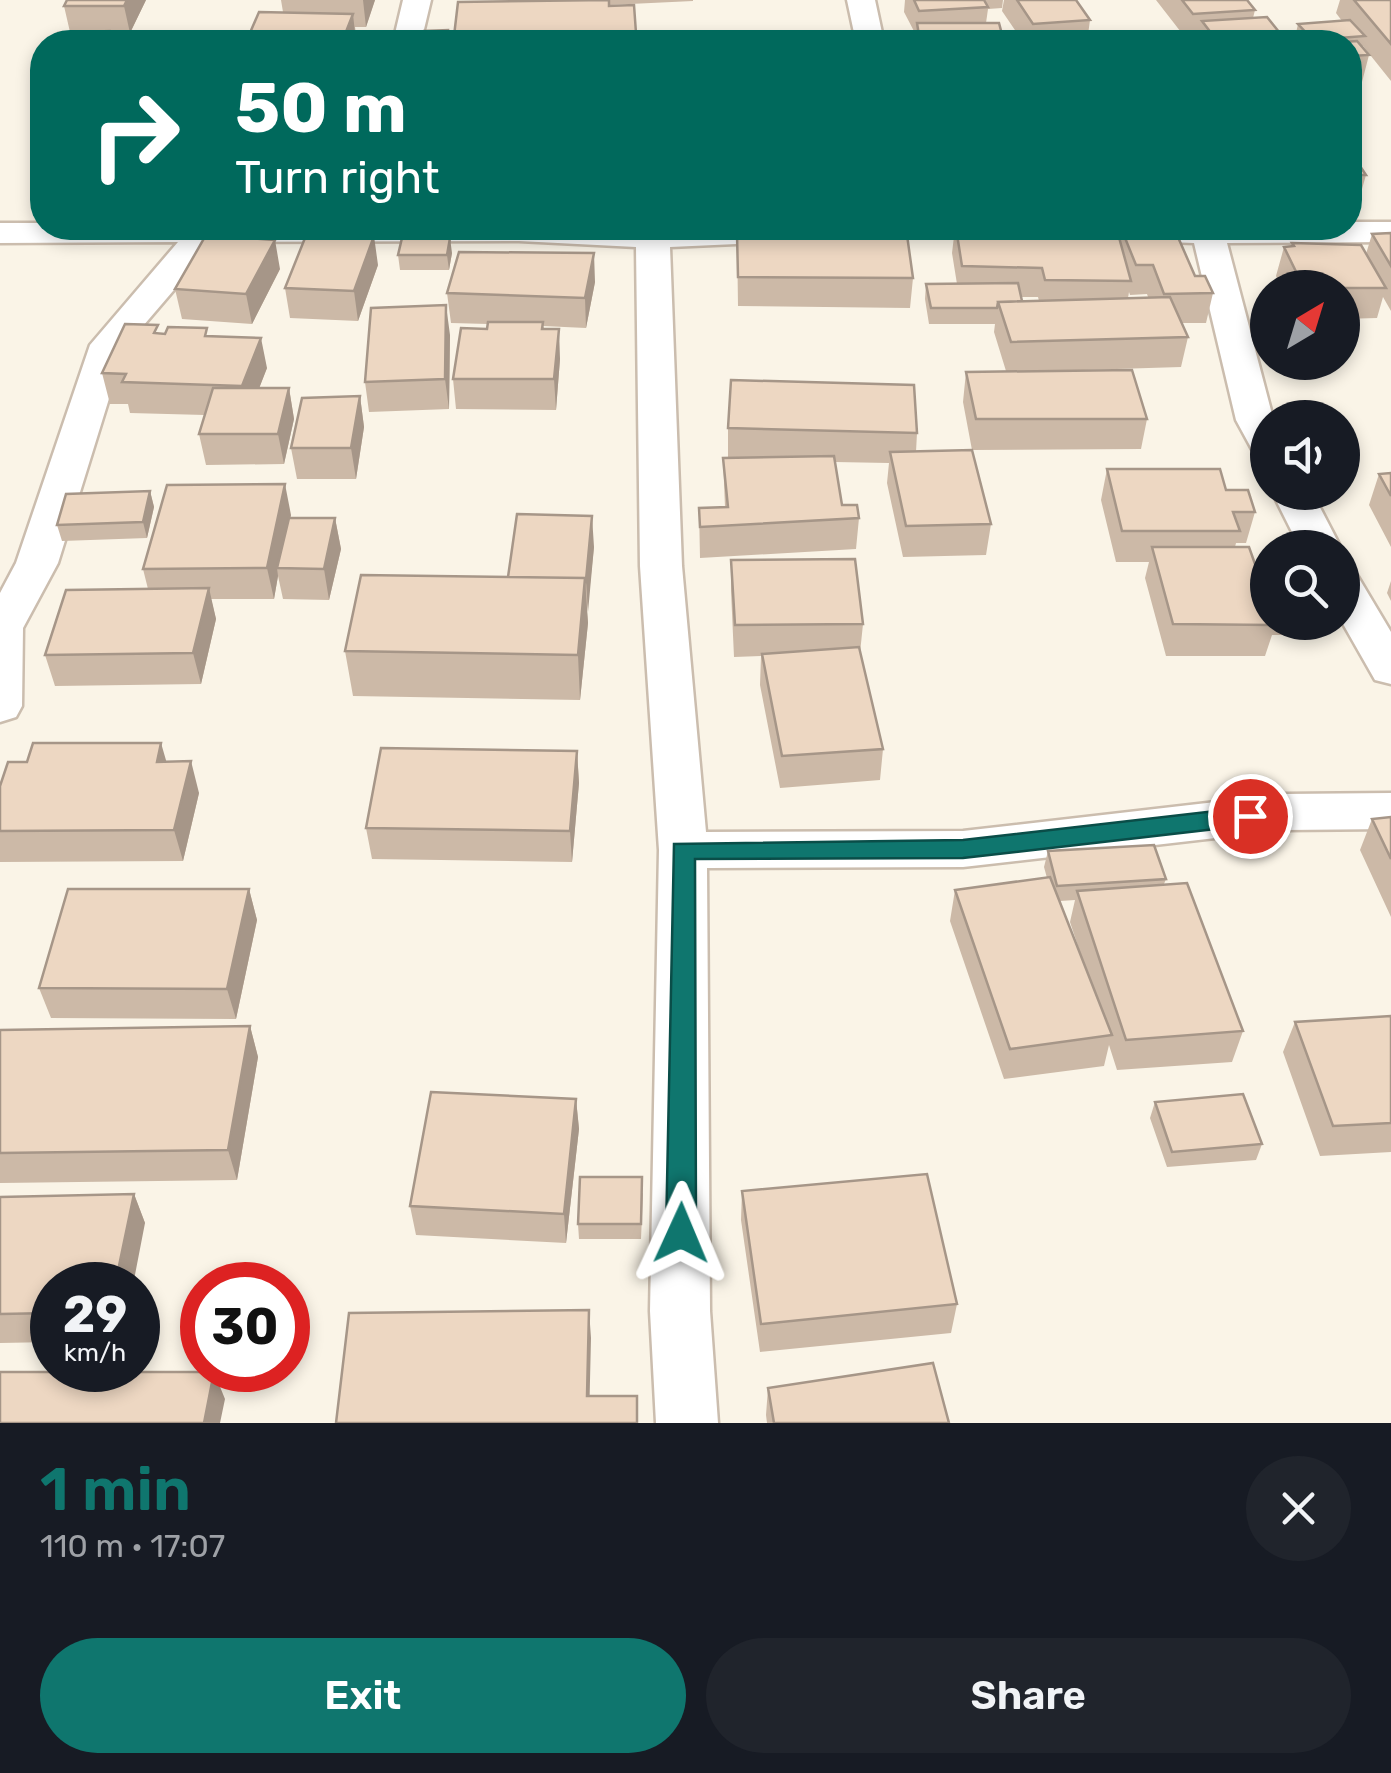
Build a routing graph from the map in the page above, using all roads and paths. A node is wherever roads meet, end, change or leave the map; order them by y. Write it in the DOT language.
graph roads {
  1 [pos="418,0"];
  2 [pos="861,0"];
  3 [pos="410,30"];
  4 [pos="867,30"];
  5 [pos="1362,232"];
  6 [pos="1391,232"];
  7 [pos="0,233"];
  8 [pos="30,233"];
  9 [pos="198,240"];
  10 [pos="653,240"];
  11 [pos="1210,240"];
  12 [pos="1250,400"];
  13 [pos="1360,616"];
  14 [pos="1391,669"];
  15 [pos="0,706"];
  16 [pos="1391,812"];
  17 [pos="683,850"];
  18 [pos="687,1423"];
  1 -- 3 [label="street"];
  2 -- 4 [label="street"];
  5 -- 6 [label="street"];
  7 -- 8 [label="street"];
  9 -- 15 [label="street"];
  10 -- 17 [label="street"];
  11 -- 12 [label="street"];
  13 -- 14 [label="street"];
  16 -- 17 [label="street"];
  17 -- 18 [label="street"];
}
